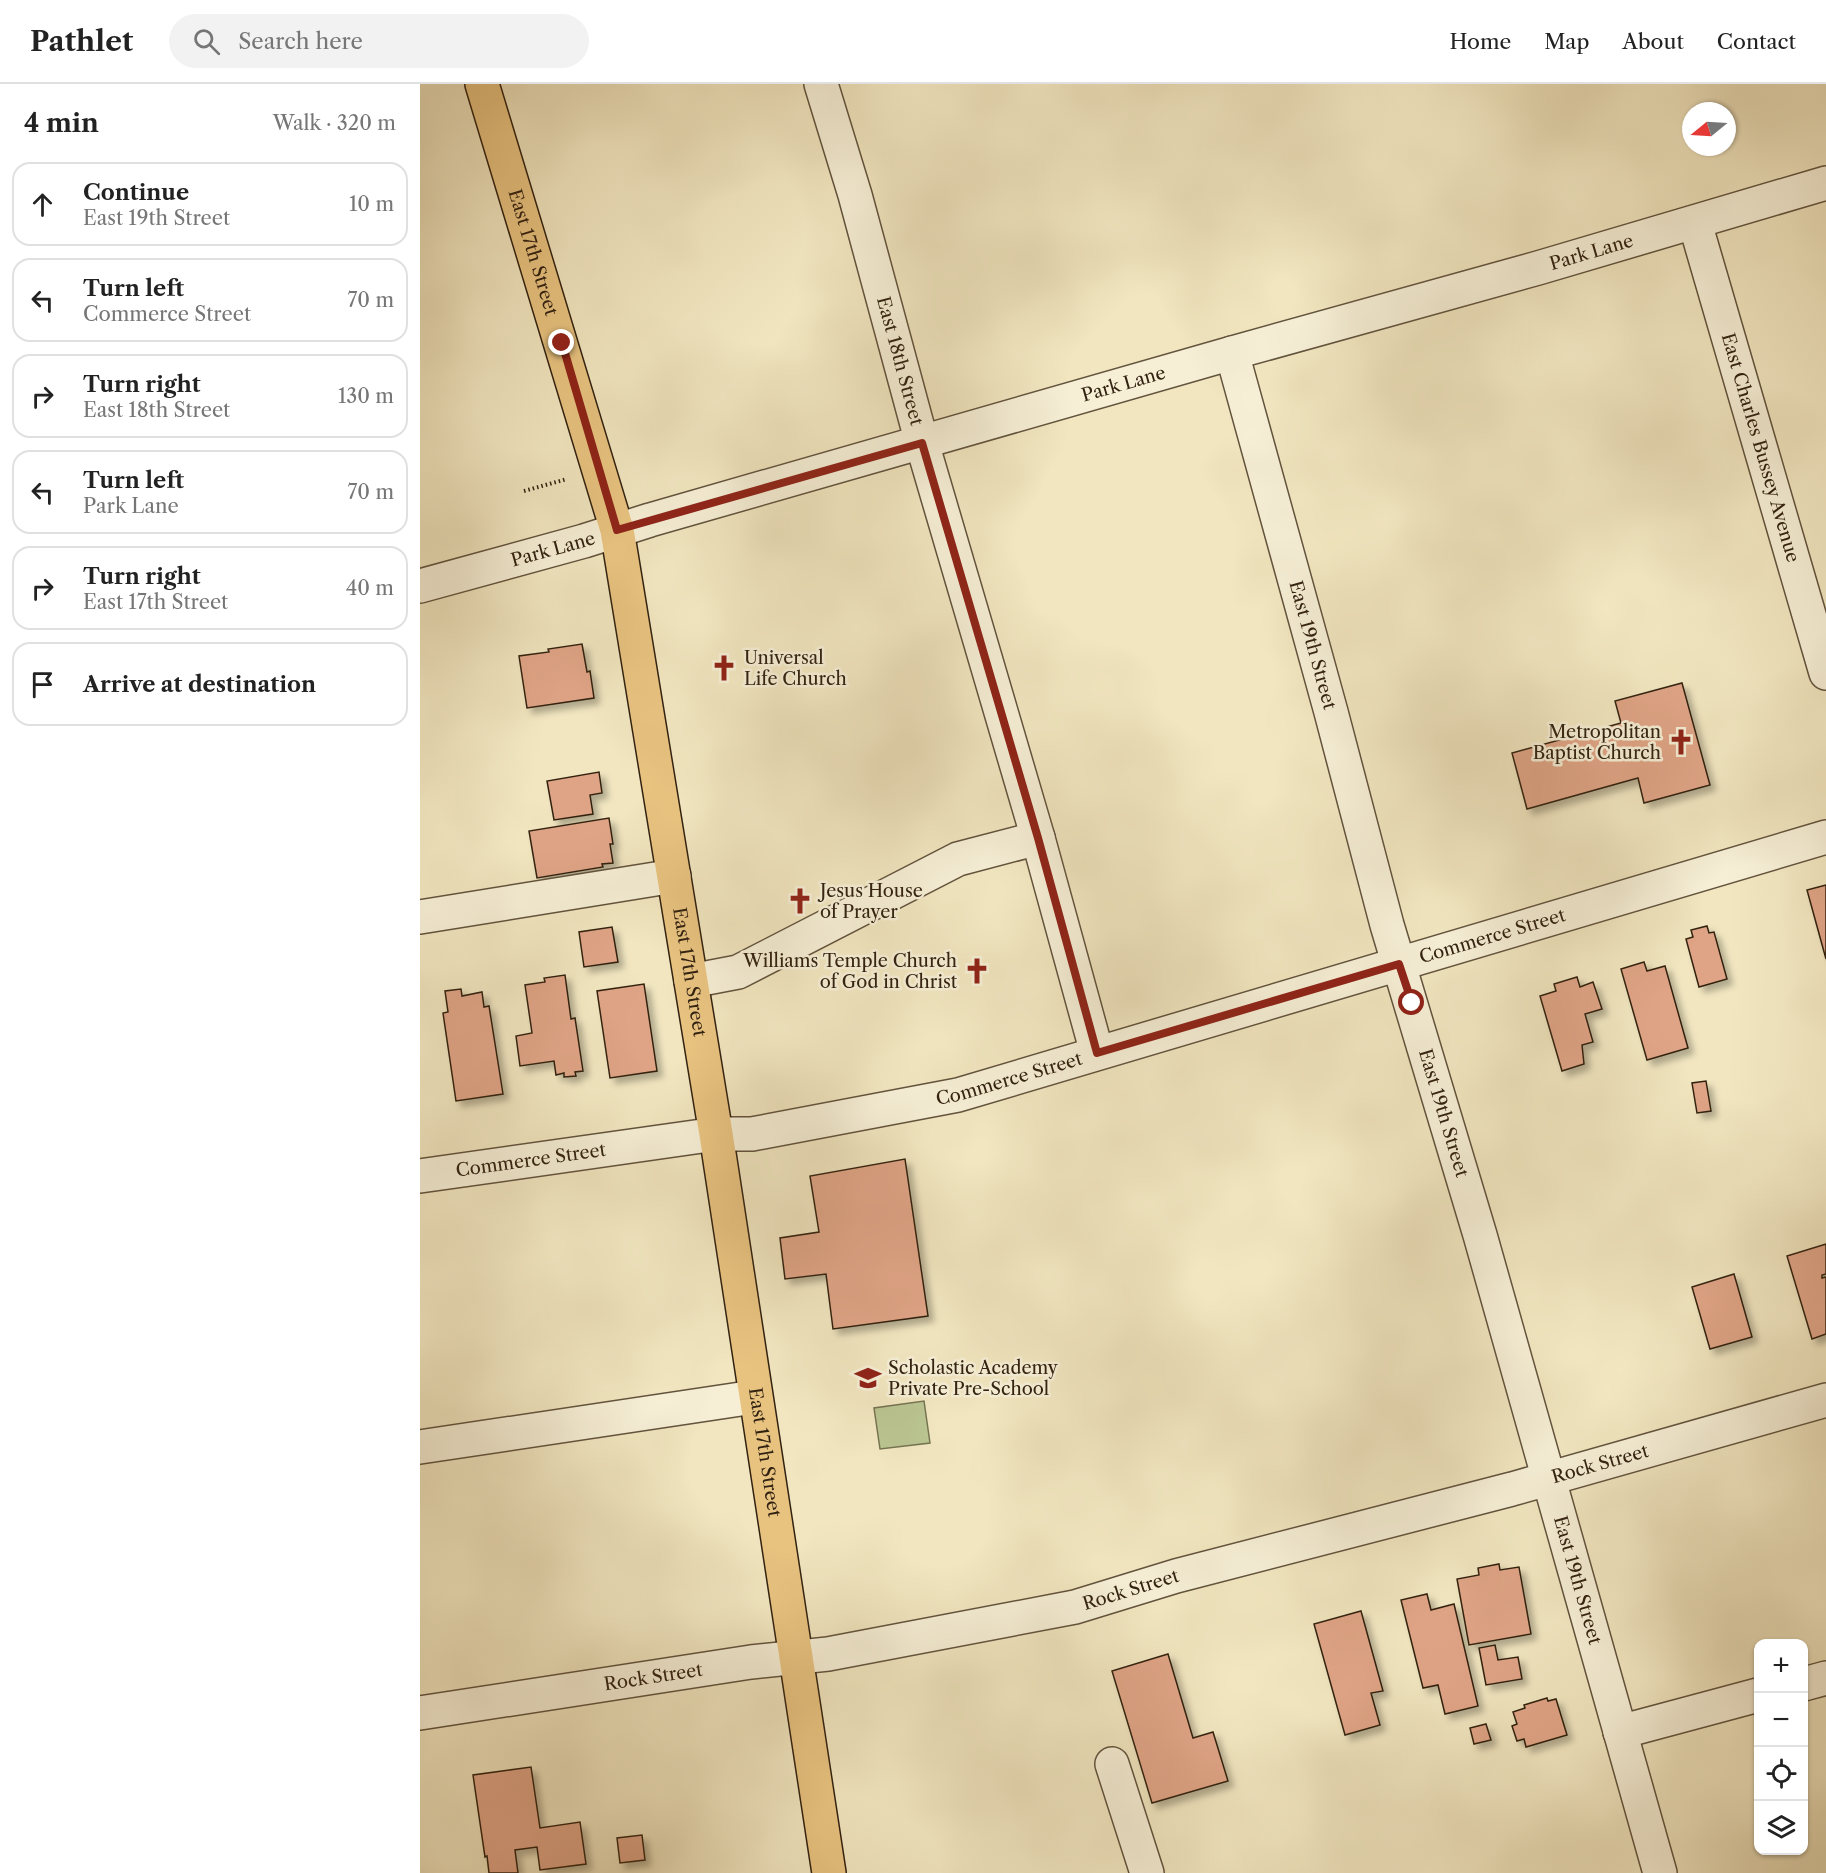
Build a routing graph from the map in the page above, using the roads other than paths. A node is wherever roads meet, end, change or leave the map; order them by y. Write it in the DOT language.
graph roads {
  1 [pos="482,84"];
  2 [pos="821,84"];
  3 [pos="1826,183"];
  4 [pos="1695,223"];
  5 [pos="1232,353"];
  6 [pos="922,443"];
  7 [pos="617,530"];
  8 [pos="420,586"];
  9 [pos="1826,673"];
  10 [pos="1826,837"];
  11 [pos="1038,838"];
  12 [pos="674,876"];
  13 [pos="420,917"];
  14 [pos="1399,964"];
  15 [pos="691,981"];
  16 [pos="1097,1053"];
  17 [pos="716,1134"];
  18 [pos="420,1176"];
  19 [pos="754,1397"];
  20 [pos="1826,1400"];
  21 [pos="420,1447"];
  22 [pos="1548,1479"];
  23 [pos="796,1657"];
  24 [pos="1826,1678"];
  25 [pos="1808,1683"];
  26 [pos="1754,1696"];
  27 [pos="420,1713"];
  28 [pos="1620,1732"];
  29 [pos="1112,1764"];
  30 [pos="829,1873"];
  31 [pos="1147,1873"];
  32 [pos="1660,1873"];
  1 -- 7 [label="main road, East 17th Street"];
  2 -- 6 [label="street, East 18th Street"];
  3 -- 4 [label="street, Park Lane"];
  4 -- 5 [label="street, Park Lane"];
  4 -- 9 [label="street, East Charles Bussey Avenue"];
  5 -- 6 [label="street, Park Lane"];
  5 -- 14 [label="street, East 19th Street"];
  6 -- 7 [label="street, Park Lane"];
  6 -- 11 [label="street, East 18th Street"];
  7 -- 8 [label="street, Park Lane"];
  7 -- 12 [label="main road, East 17th Street"];
  10 -- 14 [label="street, Commerce Street"];
  11 -- 15 [label="street"];
  11 -- 16 [label="street, East 18th Street"];
  12 -- 13 [label="street"];
  12 -- 15 [label="main road, East 17th Street"];
  14 -- 16 [label="street, Commerce Street"];
  14 -- 22 [label="street, East 19th Street"];
  15 -- 17 [label="main road, East 17th Street"];
  16 -- 17 [label="street, Commerce Street"];
  17 -- 18 [label="street, Commerce Street"];
  17 -- 19 [label="main road, East 17th Street"];
  19 -- 21 [label="street"];
  19 -- 23 [label="main road, East 17th Street"];
  20 -- 22 [label="street, Rock Street"];
  22 -- 23 [label="street, Rock Street"];
  22 -- 28 [label="street, East 19th Street"];
  23 -- 27 [label="street, Rock Street"];
  23 -- 30 [label="main road, East 17th Street"];
  24 -- 25 [label="street"];
  26 -- 28 [label="street"];
  28 -- 32 [label="street, East 19th Street"];
  29 -- 31 [label="street"];
}
